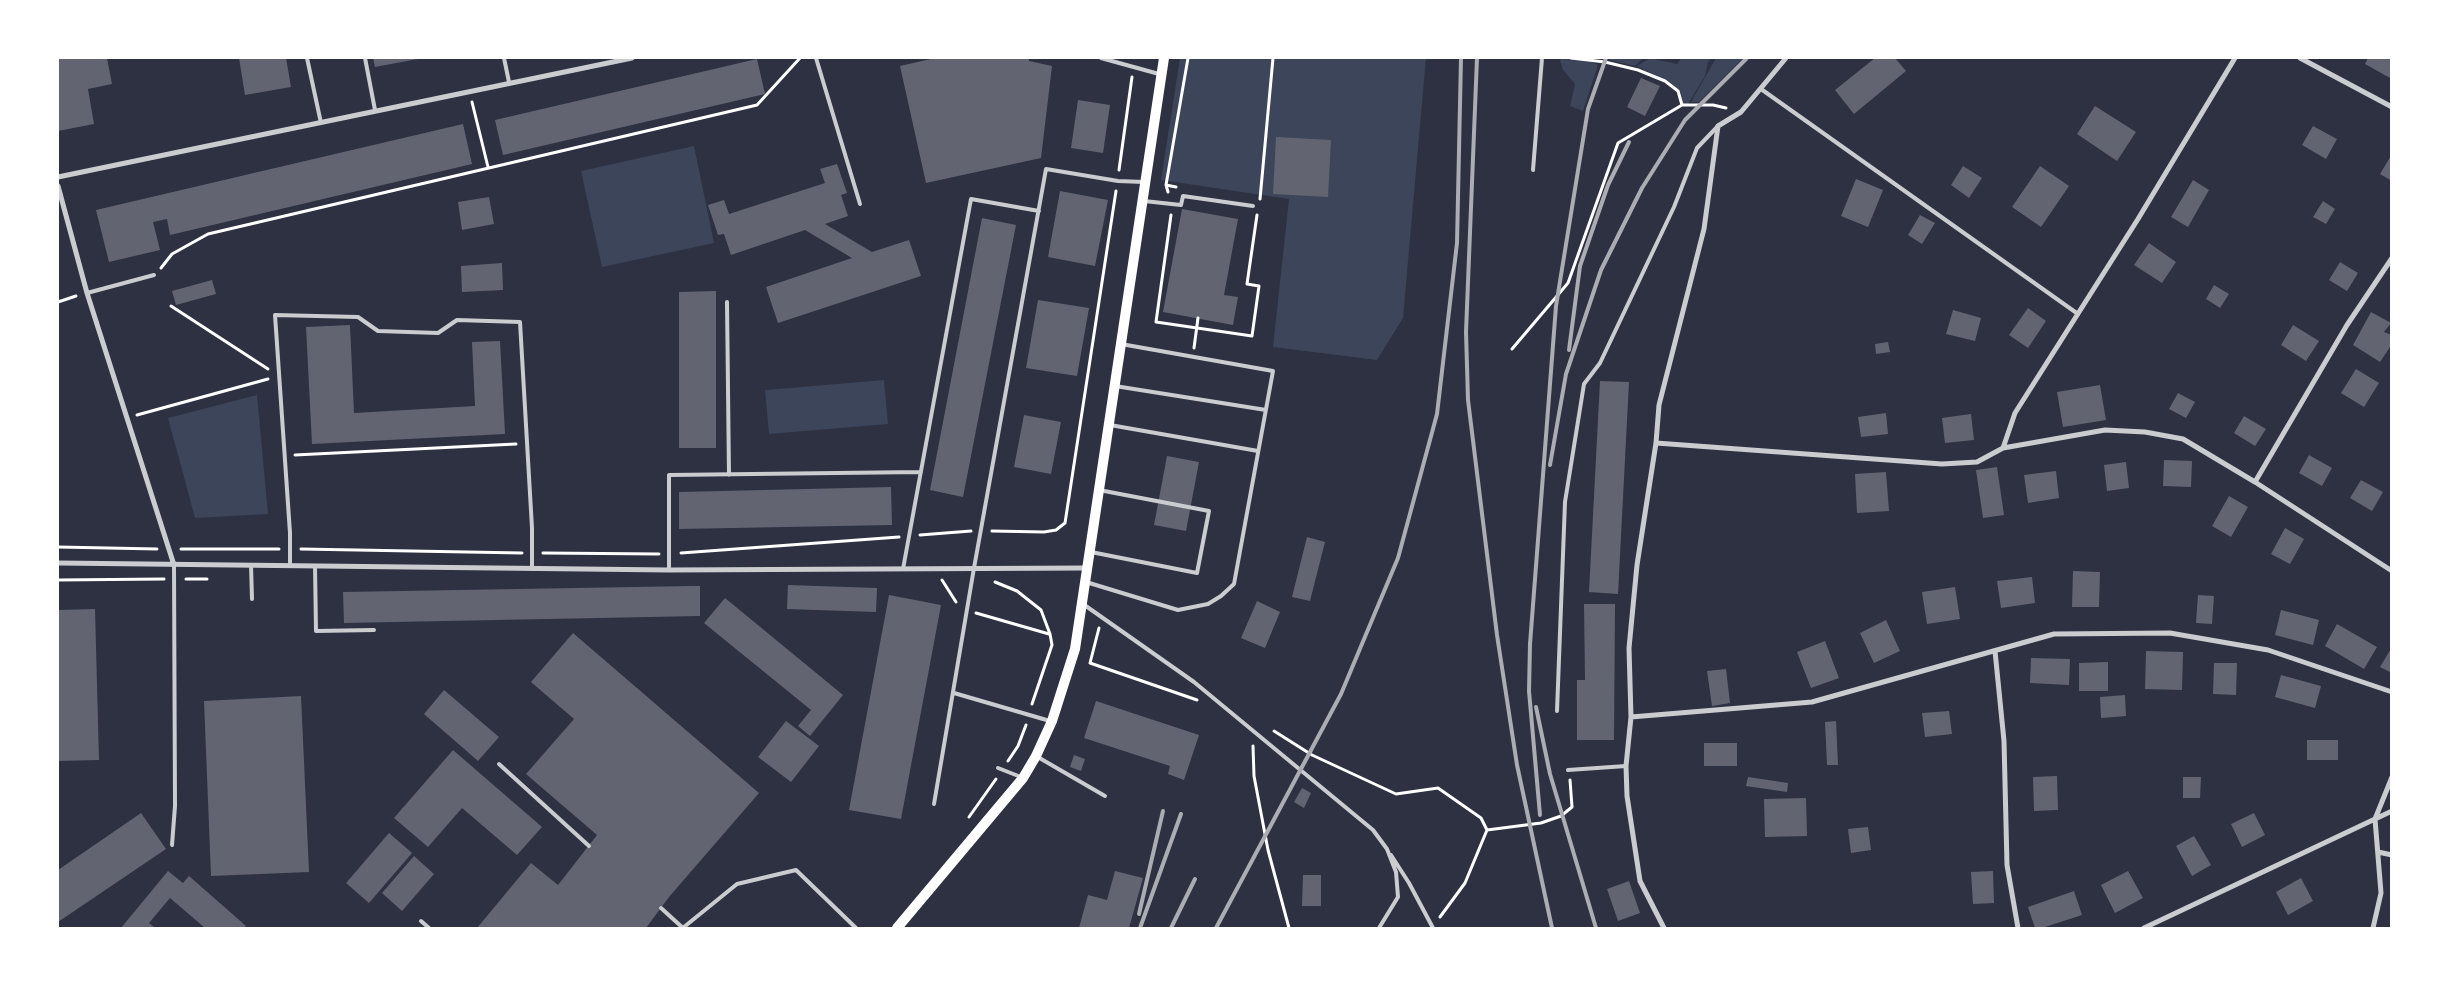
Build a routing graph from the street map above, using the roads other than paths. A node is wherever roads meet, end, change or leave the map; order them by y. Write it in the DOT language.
graph roads {
  1 [pos="307,58"];
  2 [pos="365,58"];
  3 [pos="504,58"];
  4 [pos="632,58"];
  5 [pos="816,58"];
  6 [pos="1101,58"];
  7 [pos="1164,58"];
  8 [pos="1542,58"];
  9 [pos="1786,58"];
  10 [pos="2235,58"];
  11 [pos="2300,58"];
  12 [pos="1162,75"];
  13 [pos="509,82"];
  14 [pos="1761,89"];
  15 [pos="2392,107"];
  16 [pos="375,110"];
  17 [pos="321,123"];
  18 [pos="1718,126"];
  19 [pos="1533,170"];
  20 [pos="58,177"];
  21 [pos="1144,182"];
  22 [pos="58,186"];
  23 [pos="1142,200"];
  24 [pos="860,204"];
  25 [pos="1253,206"];
  26 [pos="1039,211"];
  27 [pos="2392,258"];
  28 [pos="154,275"];
  29 [pos="87,293"];
  30 [pos="727,302"];
  31 [pos="2078,314"];
  32 [pos="1121,344"];
  33 [pos="1114,385"];
  34 [pos="1266,410"];
  35 [pos="1108,425"];
  36 [pos="1656,443"];
  37 [pos="2002,448"];
  38 [pos="1258,451"];
  39 [pos="921,472"];
  40 [pos="729,475"];
  41 [pos="2255,482"];
  42 [pos="1098,490"];
  43 [pos="1088,552"];
  44 [pos="58,563"];
  45 [pos="174,564"];
  46 [pos="251,565"];
  47 [pos="290,566"];
  48 [pos="315,566"];
  49 [pos="974,568"];
  50 [pos="1086,568"];
  51 [pos="532,569"];
  52 [pos="903,569"];
  53 [pos="669,570"];
  54 [pos="2392,571"];
  55 [pos="1084,582"];
  56 [pos="252,599"];
  57 [pos="1082,603"];
  58 [pos="374,630"];
  59 [pos="1995,651"];
  60 [pos="2392,692"];
  61 [pos="954,693"];
  62 [pos="1557,711"];
  63 [pos="1631,717"];
  64 [pos="1052,721"];
  65 [pos="1036,756"];
  66 [pos="499,764"];
  67 [pos="1626,766"];
  68 [pos="1000,769"];
  69 [pos="1568,770"];
  70 [pos="2392,776"];
  71 [pos="1023,778"];
  72 [pos="1105,796"];
  73 [pos="934,804"];
  74 [pos="2392,811"];
  75 [pos="2375,819"];
  76 [pos="172,845"];
  77 [pos="589,846"];
  78 [pos="1387,849"];
  79 [pos="2378,852"];
  80 [pos="2392,856"];
  81 [pos="661,908"];
  82 [pos="421,921"];
  83 [pos="1432,926"];
  84 [pos="429,928"];
  85 [pos="683,928"];
  86 [pos="856,928"];
  87 [pos="897,928"];
  88 [pos="1379,928"];
  89 [pos="1664,928"];
  90 [pos="2018,928"];
  91 [pos="2144,928"];
  92 [pos="2373,928"];
  1 -- 17 [label="lane"];
  2 -- 16 [label="lane"];
  3 -- 13 [label="lane"];
  4 -- 13 [label="street"];
  5 -- 24 [label="lane"];
  6 -- 12 [label="lane"];
  7 -- 12 [label="main road"];
  8 -- 19 [label="lane"];
  9 -- 14 [label="street"];
  10 -- 31 [label="street"];
  11 -- 15 [label="street"];
  12 -- 21 [label="main road"];
  13 -- 16 [label="street"];
  14 -- 18 [label="street"];
  14 -- 31 [label="lane"];
  16 -- 17 [label="street"];
  17 -- 20 [label="street"];
  18 -- 36 [label="street"];
  18 -- 62 [label="lane"];
  21 -- 23 [label="main road"];
  21 -- 26 [label="lane"];
  22 -- 29 [label="street"];
  23 -- 25 [label="lane"];
  23 -- 32 [label="main road"];
  26 -- 39 [label="lane"];
  26 -- 49 [label="lane"];
  27 -- 41 [label="street"];
  28 -- 29 [label="lane"];
  29 -- 45 [label="street"];
  30 -- 40 [label="lane"];
  31 -- 37 [label="street"];
  32 -- 33 [label="main road"];
  32 -- 34 [label="lane"];
  33 -- 34 [label="lane"];
  33 -- 35 [label="main road"];
  34 -- 38 [label="lane"];
  35 -- 38 [label="lane"];
  35 -- 42 [label="main road"];
  36 -- 37 [label="street"];
  36 -- 63 [label="street"];
  37 -- 41 [label="street"];
  38 -- 55 [label="lane"];
  39 -- 40 [label="lane"];
  39 -- 52 [label="lane"];
  40 -- 53 [label="lane"];
  41 -- 54 [label="street"];
  42 -- 43 [label="main road"];
  42 -- 43 [label="lane"];
  43 -- 50 [label="main road"];
  44 -- 45 [label="street"];
  45 -- 46 [label="street"];
  45 -- 76 [label="lane"];
  46 -- 47 [label="street"];
  46 -- 56 [label="lane"];
  47 -- 48 [label="street"];
  47 -- 51 [label="lane"];
  48 -- 51 [label="street"];
  48 -- 58 [label="lane"];
  49 -- 50 [label="street"];
  49 -- 52 [label="street"];
  49 -- 61 [label="lane"];
  50 -- 55 [label="main road"];
  51 -- 53 [label="street"];
  52 -- 53 [label="street"];
  55 -- 57 [label="main road"];
  57 -- 64 [label="main road"];
  57 -- 78 [label="lane"];
  59 -- 60 [label="street"];
  59 -- 63 [label="street"];
  59 -- 90 [label="street"];
  61 -- 64 [label="lane"];
  61 -- 73 [label="lane"];
  63 -- 67 [label="street"];
  64 -- 65 [label="main road"];
  65 -- 71 [label="main road"];
  65 -- 72 [label="lane"];
  66 -- 77 [label="lane"];
  67 -- 69 [label="lane"];
  67 -- 89 [label="street"];
  68 -- 71 [label="lane"];
  70 -- 75 [label="street"];
  71 -- 87 [label="main road"];
  74 -- 75 [label="street"];
  75 -- 79 [label="street"];
  75 -- 91 [label="street"];
  78 -- 83 [label="lane"];
  78 -- 88 [label="lane"];
  79 -- 80 [label="street"];
  79 -- 92 [label="street"];
  81 -- 85 [label="lane"];
  82 -- 84 [label="lane"];
  85 -- 86 [label="lane"];
}
